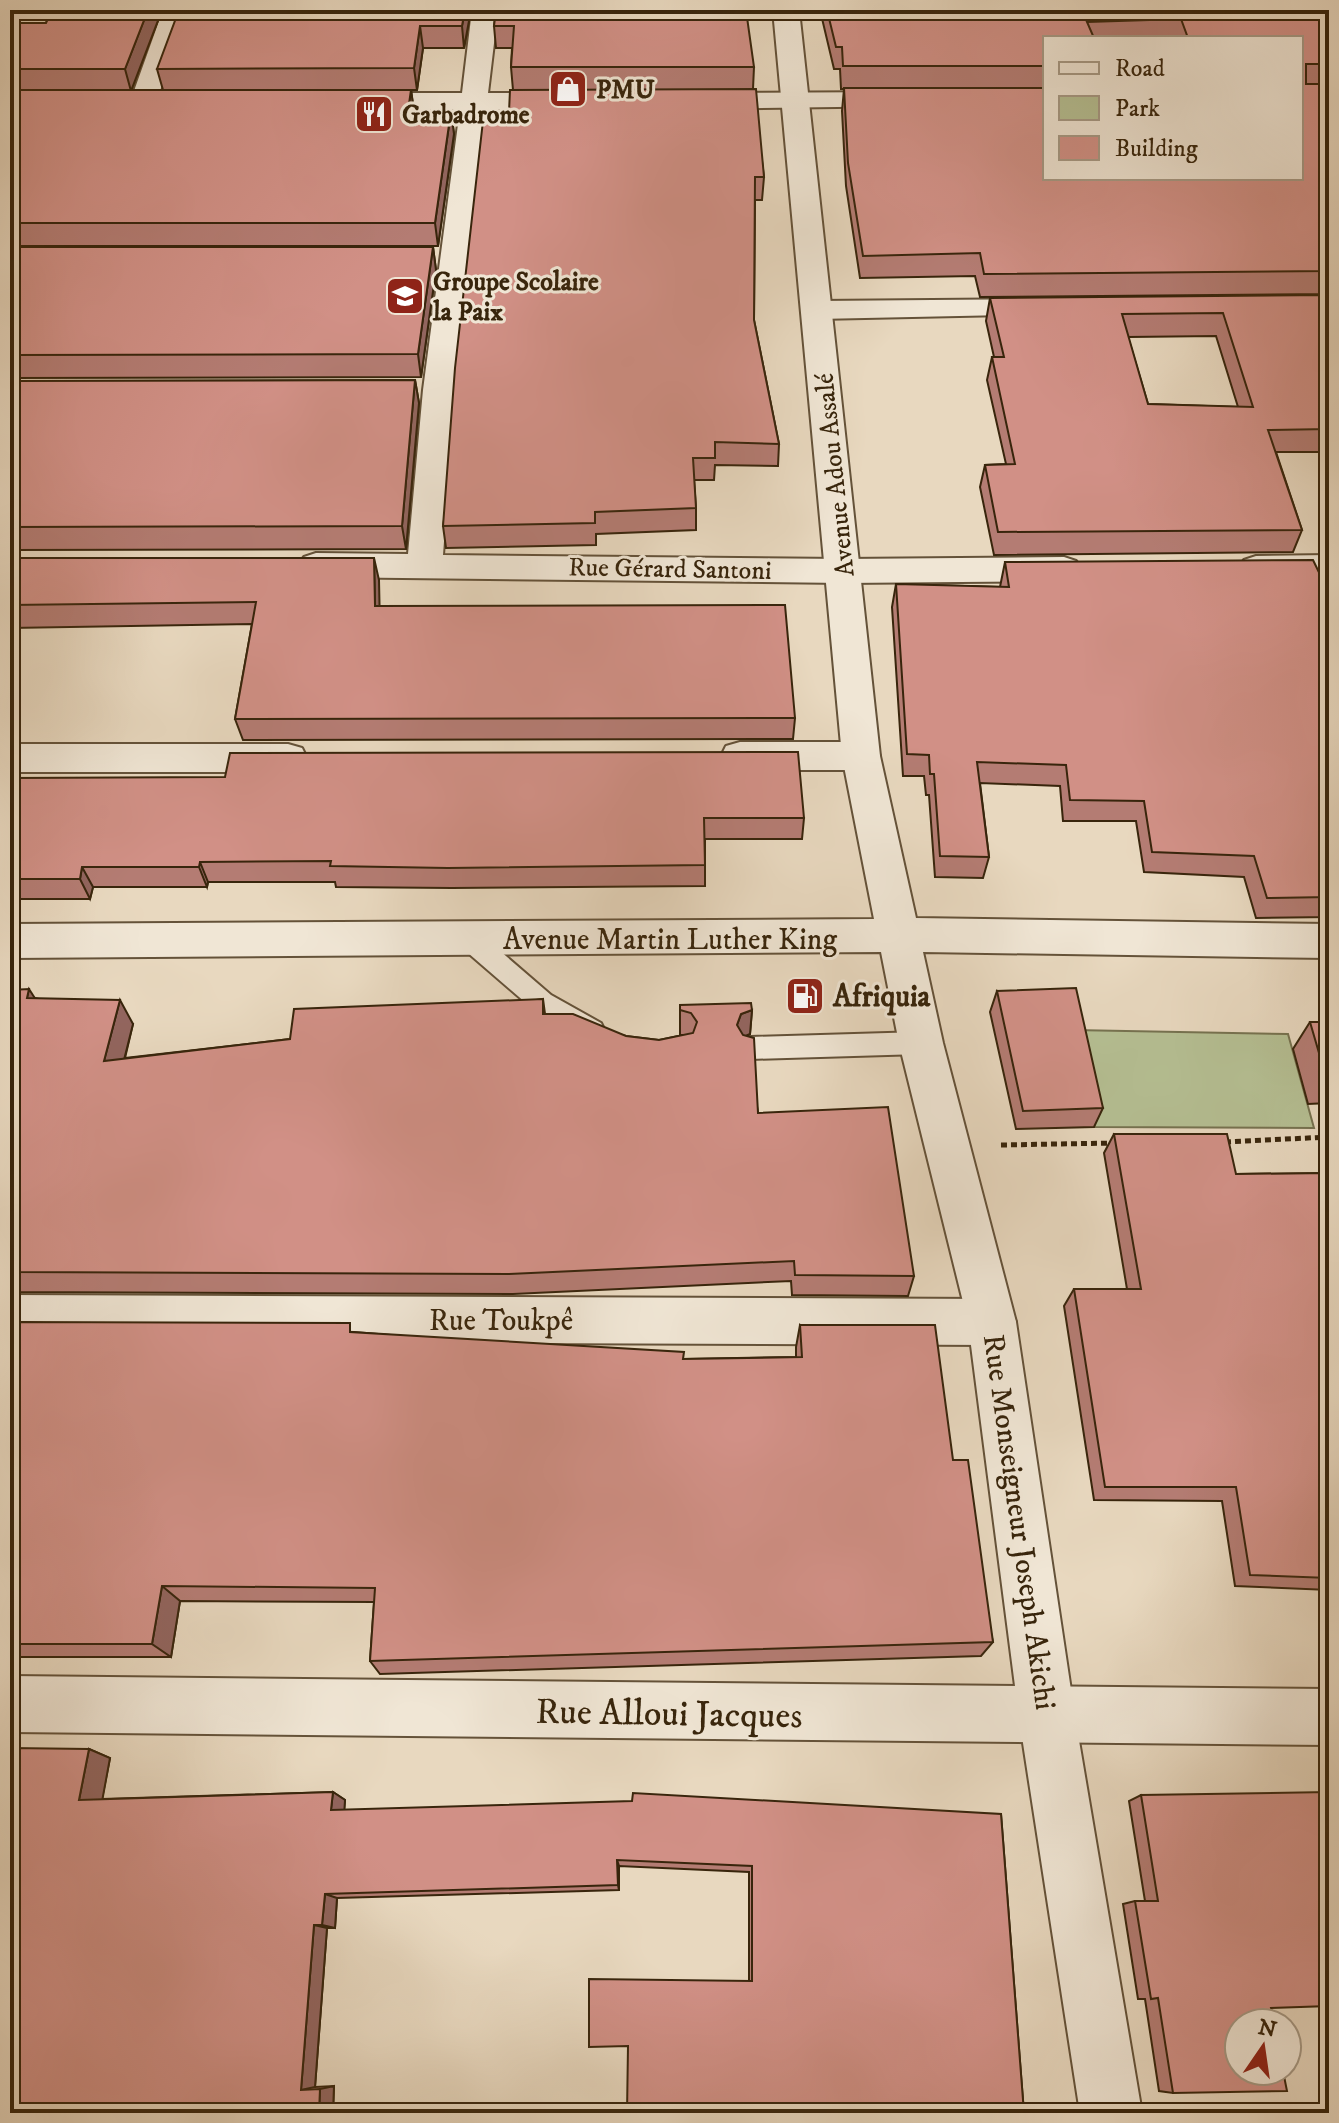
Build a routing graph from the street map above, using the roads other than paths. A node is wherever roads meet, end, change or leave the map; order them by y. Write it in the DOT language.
graph roads {
  1 [pos="176,10"];
  2 [pos="485,10"];
  3 [pos="786,10"];
  4 [pos="1129,10"];
  5 [pos="1138,36"];
  6 [pos="935,100"];
  7 [pos="332,101"];
  8 [pos="474,101"];
  9 [pos="601,101"];
  10 [pos="665,101"];
  11 [pos="793,101"];
  12 [pos="114,102"];
  13 [pos="143,102"];
  14 [pos="175,102"];
  15 [pos="423,258"];
  16 [pos="455,258"];
  17 [pos="1073,308"];
  18 [pos="818,310"];
  19 [pos="407,390"];
  20 [pos="439,390"];
  21 [pos="281,565"];
  22 [pos="425,565"];
  23 [pos="1329,567"];
  24 [pos="1219,568"];
  25 [pos="1094,569"];
  26 [pos="844,571"];
  27 [pos="704,756"];
  28 [pos="861,756"];
  29 [pos="325,757"];
  30 [pos="10,758"];
  31 [pos="899,938"];
  32 [pos="469,939"];
  33 [pos="10,941"];
  34 [pos="1329,941"];
  35 [pos="617,1042"];
  36 [pos="921,1043"];
  37 [pos="751,1048"];
  38 [pos="10,1318"];
  39 [pos="992,1322"];
  40 [pos="10,1704"];
  41 [pos="1047,1717"];
  42 [pos="1329,1717"];
  43 [pos="1111,2113"];
  1 -- 13 [label="street"];
  2 -- 8 [label="street"];
  3 -- 11 [label="street, Avenue Adou Assalé"];
  4 -- 5 [label="street"];
  6 -- 11 [label="street"];
  7 -- 8 [label="street"];
  8 -- 9 [label="street"];
  8 -- 16 [label="street"];
  10 -- 11 [label="street"];
  11 -- 18 [label="street, Avenue Adou Assalé"];
  12 -- 13 [label="street"];
  13 -- 14 [label="street"];
  15 -- 16 [label="street"];
  16 -- 20 [label="street"];
  17 -- 18 [label="street"];
  18 -- 26 [label="street, Avenue Adou Assalé"];
  19 -- 20 [label="street"];
  20 -- 22 [label="street"];
  21 -- 22 [label="street, Rue Gérard Santoni"];
  22 -- 26 [label="street, Rue Gérard Santoni"];
  23 -- 24 [label="street"];
  25 -- 26 [label="street, Rue Gérard Santoni"];
  26 -- 28 [label="street, Avenue Adou Assalé"];
  27 -- 28 [label="street"];
  28 -- 31 [label="street, Avenue Adou Assalé"];
  29 -- 30 [label="street"];
  31 -- 32 [label="street, Avenue Martin Luther King"];
  31 -- 34 [label="street, Avenue Martin Luther King"];
  31 -- 36 [label="street, Rue Monseigneur Joseph Akichi"];
  32 -- 33 [label="street, Avenue Martin Luther King"];
  32 -- 35 [label="lane"];
  36 -- 37 [label="lane"];
  36 -- 39 [label="street, Rue Monseigneur Joseph Akichi"];
  38 -- 39 [label="street, Rue Toukpê"];
  39 -- 41 [label="street, Rue Monseigneur Joseph Akichi"];
  40 -- 41 [label="street, Rue Alloui Jacques"];
  41 -- 42 [label="street, Rue Alloui Jacques"];
  41 -- 43 [label="street, Rue Monseigneur Joseph Akichi"];
}
